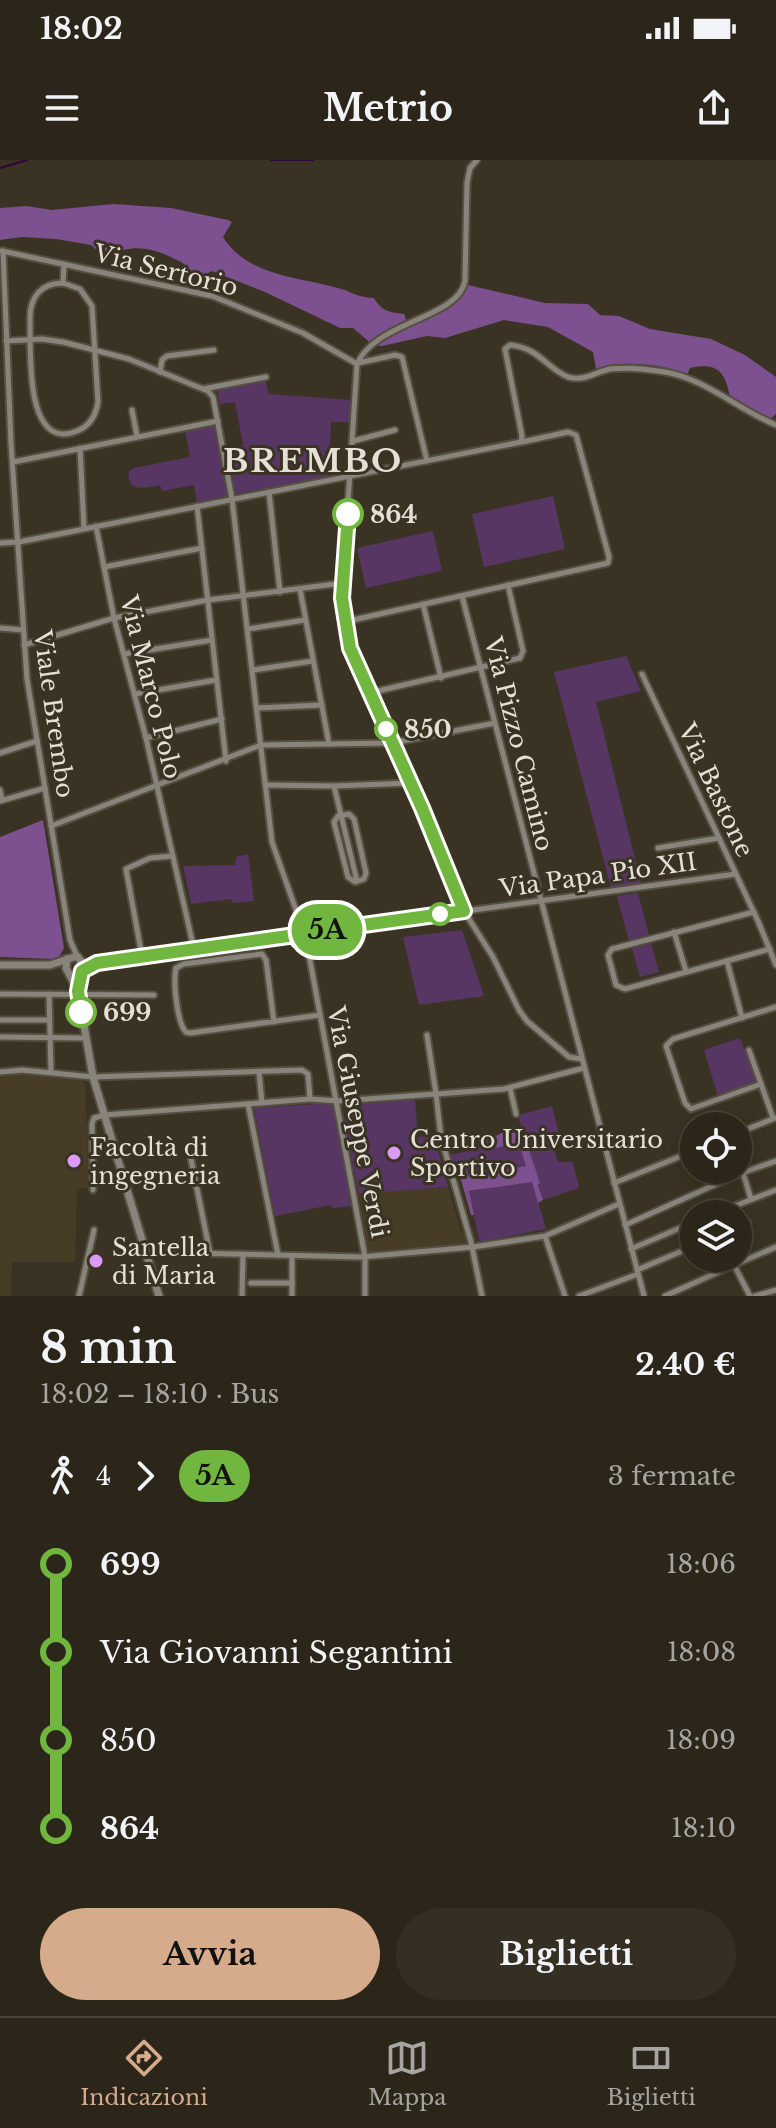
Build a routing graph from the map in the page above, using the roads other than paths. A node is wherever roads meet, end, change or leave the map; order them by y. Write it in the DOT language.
graph roads {
  1 [pos="477,160"];
  2 [pos="1,250"];
  3 [pos="64,264"];
  4 [pos="63,283"];
  5 [pos="31,339"];
  6 [pos="6,341"];
  7 [pos="96,350"];
  8 [pos="214,350"];
  9 [pos="357,364"];
  10 [pos="160,372"];
  11 [pos="266,377"];
  12 [pos="202,389"];
  13 [pos="132,410"];
  14 [pos="218,421"];
  15 [pos="776,425"];
  16 [pos="395,430"];
  17 [pos="137,437"];
  18 [pos="353,441"];
  19 [pos="521,441"];
  20 [pos="11,443"];
  21 [pos="0,444"];
  22 [pos="80,448"];
  23 [pos="427,461"];
  24 [pos="13,462"];
  25 [pos="351,476"];
  26 [pos="269,492"];
  27 [pos="232,499"];
  28 [pos="197,506"];
  29 [pos="96,526"];
  30 [pos="84,528"];
  31 [pos="19,542"];
  32 [pos="0,543"];
  33 [pos="202,548"];
  34 [pos="104,567"];
  35 [pos="343,583"];
  36 [pos="508,585"];
  37 [pos="300,589"];
  38 [pos="280,592"];
  39 [pos="244,596"];
  40 [pos="462,596"];
  41 [pos="208,600"];
  42 [pos="423,604"];
  43 [pos="114,618"];
  44 [pos="305,620"];
  45 [pos="344,622"];
  46 [pos="0,628"];
  47 [pos="248,629"];
  48 [pos="23,630"];
  49 [pos="212,640"];
  50 [pos="24,645"];
  51 [pos="124,654"];
  52 [pos="313,661"];
  53 [pos="481,668"];
  54 [pos="253,670"];
  55 [pos="642,674"];
  56 [pos="441,678"];
  57 [pos="217,679"];
  58 [pos="369,693"];
  59 [pos="135,694"];
  60 [pos="322,705"];
  61 [pos="257,708"];
  62 [pos="222,719"];
  63 [pos="495,723"];
  64 [pos="146,738"];
  65 [pos="37,741"];
  66 [pos="392,743"];
  67 [pos="329,744"];
  68 [pos="261,745"];
  69 [pos="0,753"];
  70 [pos="226,761"];
  71 [pos="411,783"];
  72 [pos="266,785"];
  73 [pos="334,786"];
  74 [pos="158,787"];
  75 [pos="45,788"];
  76 [pos="0,790"];
  77 [pos="1,801"];
  78 [pos="341,815"];
  79 [pos="51,826"];
  80 [pos="719,838"];
  81 [pos="658,848"];
  82 [pos="173,856"];
  83 [pos="736,874"];
  84 [pos="541,902"];
  85 [pos="296,910"];
  86 [pos="464,911"];
  87 [pos="754,912"];
  88 [pos="306,924"];
  89 [pos="296,932"];
  90 [pos="313,932"];
  91 [pos="674,932"];
  92 [pos="70,940"];
  93 [pos="310,940"];
  94 [pos="301,942"];
  95 [pos="194,949"];
  96 [pos="770,949"];
  97 [pos="309,955"];
  98 [pos="142,956"];
  99 [pos="67,959"];
  100 [pos="727,961"];
  101 [pos="81,963"];
  102 [pos="0,965"];
  103 [pos="50,965"];
  104 [pos="776,965"];
  105 [pos="686,971"];
  106 [pos="69,972"];
  107 [pos="78,993"];
  108 [pos="0,994"];
  109 [pos="49,994"];
  110 [pos="154,995"];
  111 [pos="776,1007"];
  112 [pos="320,1015"];
  113 [pos="742,1018"];
  114 [pos="0,1020"];
  115 [pos="49,1020"];
  116 [pos="274,1022"];
  117 [pos="427,1035"];
  118 [pos="0,1037"];
  119 [pos="84,1038"];
  120 [pos="50,1039"];
  121 [pos="749,1050"];
  122 [pos="582,1059"];
  123 [pos="584,1068"];
  124 [pos="0,1072"];
  125 [pos="51,1072"];
  126 [pos="259,1072"];
  127 [pos="93,1077"];
  128 [pos="761,1084"];
  129 [pos="510,1088"];
  130 [pos="436,1094"];
  131 [pos="310,1099"];
  132 [pos="336,1101"];
  133 [pos="262,1103"];
  134 [pos="248,1104"];
  135 [pos="516,1114"];
  136 [pos="105,1115"];
  137 [pos="775,1118"];
  138 [pos="752,1127"];
  139 [pos="680,1157"];
  140 [pos="191,1159"];
  141 [pos="776,1161"];
  142 [pos="752,1170"];
  143 [pos="614,1183"];
  144 [pos="718,1184"];
  145 [pos="746,1184"];
  146 [pos="93,1190"];
  147 [pos="776,1190"];
  148 [pos="751,1199"];
  149 [pos="619,1204"];
  150 [pos="625,1225"];
  151 [pos="680,1228"];
  152 [pos="94,1230"];
  153 [pos="545,1236"];
  154 [pos="473,1247"];
  155 [pos="776,1247"];
  156 [pos="631,1249"];
  157 [pos="146,1252"];
  158 [pos="680,1252"];
  159 [pos="210,1253"];
  160 [pos="243,1254"];
  161 [pos="278,1255"];
  162 [pos="292,1256"];
  163 [pos="365,1257"];
  164 [pos="752,1257"];
  165 [pos="637,1272"];
  166 [pos="718,1272"];
  167 [pos="738,1272"];
  168 [pos="251,1283"];
  169 [pos="292,1283"];
  170 [pos="776,1290"];
  171 [pos="79,1296"];
  172 [pos="159,1296"];
  173 [pos="242,1296"];
  174 [pos="292,1296"];
  175 [pos="365,1296"];
  176 [pos="482,1296"];
  177 [pos="565,1296"];
  178 [pos="579,1296"];
  179 [pos="644,1296"];
  180 [pos="665,1296"];
  181 [pos="752,1296"];
  1 -- 9 [label="street"];
  2 -- 3 [label="street, Via Sertorio"];
  2 -- 6 [label="street, Viale Brembo"];
  3 -- 4 [label="street"];
  3 -- 9 [label="street, Via Sertorio"];
  4 -- 5 [label="street"];
  4 -- 7 [label="street"];
  5 -- 6 [label="street"];
  5 -- 7 [label="street"];
  5 -- 7 [label="street"];
  6 -- 20 [label="street, Viale Brembo"];
  7 -- 10 [label="street"];
  8 -- 10 [label="street"];
  9 -- 18 [label="street"];
  9 -- 23 [label="street"];
  10 -- 12 [label="street"];
  11 -- 12 [label="street"];
  12 -- 14 [label="street"];
  13 -- 17 [label="street"];
  14 -- 17 [label="street"];
  14 -- 27 [label="street"];
  15 -- 19 [label="street"];
  16 -- 18 [label="street"];
  17 -- 22 [label="street"];
  18 -- 25 [label="street"];
  19 -- 23 [label="street"];
  19 -- 36 [label="street"];
  20 -- 21 [label="street"];
  20 -- 24 [label="street, Viale Brembo"];
  22 -- 24 [label="street"];
  22 -- 30 [label="street"];
  23 -- 25 [label="street"];
  24 -- 31 [label="street, Viale Brembo"];
  25 -- 26 [label="street"];
  25 -- 35 [label="street"];
  26 -- 27 [label="street"];
  26 -- 38 [label="street"];
  27 -- 28 [label="street"];
  27 -- 39 [label="street"];
  28 -- 29 [label="street"];
  28 -- 33 [label="street"];
  29 -- 30 [label="street"];
  29 -- 34 [label="street, Via Marco Polo"];
  30 -- 31 [label="street"];
  31 -- 32 [label="street"];
  31 -- 48 [label="street, Viale Brembo"];
  33 -- 34 [label="street"];
  33 -- 41 [label="street"];
  34 -- 43 [label="street, Via Marco Polo"];
  35 -- 37 [label="street"];
  35 -- 45 [label="street"];
  36 -- 40 [label="street"];
  36 -- 53 [label="street"];
  37 -- 38 [label="street"];
  37 -- 44 [label="street"];
  38 -- 39 [label="street"];
  39 -- 41 [label="street"];
  39 -- 47 [label="street"];
  40 -- 42 [label="street"];
  40 -- 53 [label="street, Via Pizzo Camino"];
  41 -- 43 [label="street"];
  41 -- 49 [label="street"];
  42 -- 45 [label="street"];
  42 -- 56 [label="street"];
  43 -- 50 [label="street"];
  43 -- 51 [label="street, Via Marco Polo"];
  44 -- 47 [label="street"];
  44 -- 52 [label="street"];
  45 -- 58 [label="street"];
  46 -- 48 [label="street"];
  47 -- 54 [label="street"];
  48 -- 50 [label="street, Viale Brembo"];
  49 -- 51 [label="street"];
  49 -- 57 [label="street"];
  50 -- 65 [label="street, Viale Brembo"];
  51 -- 59 [label="street, Via Marco Polo"];
  52 -- 54 [label="street"];
  52 -- 60 [label="street"];
  53 -- 56 [label="street"];
  53 -- 63 [label="street, Via Pizzo Camino"];
  54 -- 61 [label="street"];
  55 -- 80 [label="street, Via Bastone"];
  56 -- 58 [label="street"];
  57 -- 59 [label="street"];
  57 -- 62 [label="street"];
  58 -- 66 [label="street"];
  59 -- 64 [label="street, Via Marco Polo"];
  60 -- 61 [label="street"];
  60 -- 67 [label="street"];
  61 -- 68 [label="street"];
  62 -- 64 [label="street"];
  62 -- 70 [label="street"];
  63 -- 66 [label="street"];
  63 -- 84 [label="street, Via Pizzo Camino"];
  64 -- 74 [label="street, Via Marco Polo"];
  65 -- 69 [label="street"];
  65 -- 75 [label="street, Viale Brembo"];
  66 -- 67 [label="street"];
  66 -- 71 [label="street"];
  67 -- 68 [label="street"];
  68 -- 70 [label="street"];
  68 -- 72 [label="street"];
  70 -- 74 [label="street"];
  71 -- 73 [label="street"];
  71 -- 86 [label="street"];
  72 -- 73 [label="street"];
  72 -- 85 [label="street"];
  73 -- 78 [label="street"];
  74 -- 79 [label="street"];
  74 -- 82 [label="street, Via Marco Polo"];
  75 -- 77 [label="street"];
  75 -- 79 [label="street, Viale Brembo"];
  76 -- 77 [label="street"];
  78 -- 78 [label="street"];
  79 -- 92 [label="street, Viale Brembo"];
  80 -- 81 [label="street"];
  80 -- 83 [label="street, Via Bastone"];
  82 -- 95 [label="street, Via Marco Polo"];
  82 -- 98 [label="street"];
  83 -- 84 [label="street, Via Papa Pio XII"];
  83 -- 87 [label="street, Via Bastone"];
  84 -- 86 [label="street, Via Papa Pio XII"];
  84 -- 122 [label="street, Via Pizzo Camino"];
  85 -- 88 [label="street"];
  85 -- 89 [label="street"];
  86 -- 90 [label="street, Via Papa Pio XII"];
  86 -- 122 [label="street"];
  87 -- 91 [label="street"];
  87 -- 96 [label="street, Via Bastone"];
  88 -- 89 [label="street"];
  88 -- 90 [label="street"];
  89 -- 94 [label="street, Via Giuseppe Verdi"];
  89 -- 95 [label="street"];
  90 -- 93 [label="street, Via Giuseppe Verdi"];
  91 -- 105 [label="street"];
  91 -- 105 [label="street"];
  92 -- 99 [label="street, Viale Brembo"];
  92 -- 101 [label="street, Viale Brembo"];
  93 -- 94 [label="street"];
  93 -- 97 [label="street, Via Giuseppe Verdi"];
  94 -- 97 [label="street, Via Giuseppe Verdi"];
  95 -- 98 [label="street"];
  96 -- 100 [label="street"];
  96 -- 104 [label="street, Via Bastone"];
  97 -- 112 [label="street, Via Giuseppe Verdi"];
  98 -- 101 [label="street"];
  99 -- 101 [label="street"];
  99 -- 103 [label="street"];
  99 -- 106 [label="street"];
  100 -- 105 [label="street"];
  100 -- 113 [label="street"];
  101 -- 106 [label="street"];
  101 -- 107 [label="street"];
  102 -- 103 [label="street"];
  103 -- 106 [label="street"];
  106 -- 107 [label="street"];
  107 -- 109 [label="street"];
  107 -- 110 [label="street"];
  107 -- 119 [label="street"];
  108 -- 109 [label="street"];
  109 -- 115 [label="street"];
  111 -- 113 [label="street"];
  112 -- 116 [label="street"];
  112 -- 132 [label="street, Via Giuseppe Verdi"];
  113 -- 128 [label="street"];
  114 -- 115 [label="street"];
  115 -- 120 [label="street"];
  116 -- 116 [label="street"];
  117 -- 130 [label="street"];
  118 -- 120 [label="street"];
  119 -- 120 [label="street"];
  119 -- 127 [label="street"];
  120 -- 125 [label="street"];
  121 -- 128 [label="street"];
  122 -- 123 [label="street, Via Pizzo Camino"];
  123 -- 129 [label="street"];
  123 -- 143 [label="street, Via Pizzo Camino"];
  124 -- 125 [label="street"];
  125 -- 127 [label="street"];
  126 -- 127 [label="street"];
  126 -- 131 [label="street"];
  126 -- 133 [label="street"];
  127 -- 136 [label="street"];
  128 -- 137 [label="street"];
  129 -- 130 [label="street"];
  129 -- 135 [label="street"];
  130 -- 132 [label="street"];
  130 -- 154 [label="street"];
  131 -- 132 [label="street"];
  131 -- 133 [label="street"];
  132 -- 163 [label="street, Via Giuseppe Verdi"];
  133 -- 134 [label="street"];
  134 -- 136 [label="street"];
  134 -- 161 [label="street"];
  136 -- 146 [label="street"];
  136 -- 157 [label="street"];
  137 -- 138 [label="street"];
  139 -- 143 [label="street"];
  140 -- 159 [label="street"];
  141 -- 142 [label="street"];
  143 -- 149 [label="street, Via Pizzo Camino"];
  144 -- 150 [label="street"];
  145 -- 148 [label="street"];
  147 -- 148 [label="street"];
  149 -- 150 [label="street, Via Pizzo Camino"];
  149 -- 153 [label="street"];
  150 -- 156 [label="street, Via Pizzo Camino"];
  151 -- 156 [label="street"];
  152 -- 171 [label="street"];
  153 -- 154 [label="street"];
  153 -- 177 [label="street"];
  154 -- 163 [label="street"];
  154 -- 176 [label="street"];
  155 -- 164 [label="street"];
  156 -- 165 [label="street, Via Pizzo Camino"];
  157 -- 159 [label="street"];
  157 -- 172 [label="street"];
  158 -- 165 [label="street"];
  159 -- 160 [label="street"];
  160 -- 161 [label="street"];
  160 -- 173 [label="street"];
  161 -- 162 [label="street"];
  162 -- 163 [label="street"];
  162 -- 169 [label="street"];
  163 -- 175 [label="street, Via Giuseppe Verdi"];
  165 -- 178 [label="street"];
  165 -- 179 [label="street, Via Pizzo Camino"];
  166 -- 180 [label="street"];
  167 -- 181 [label="street"];
  168 -- 169 [label="street"];
  169 -- 174 [label="street"];
  170 -- 181 [label="street"];
}
